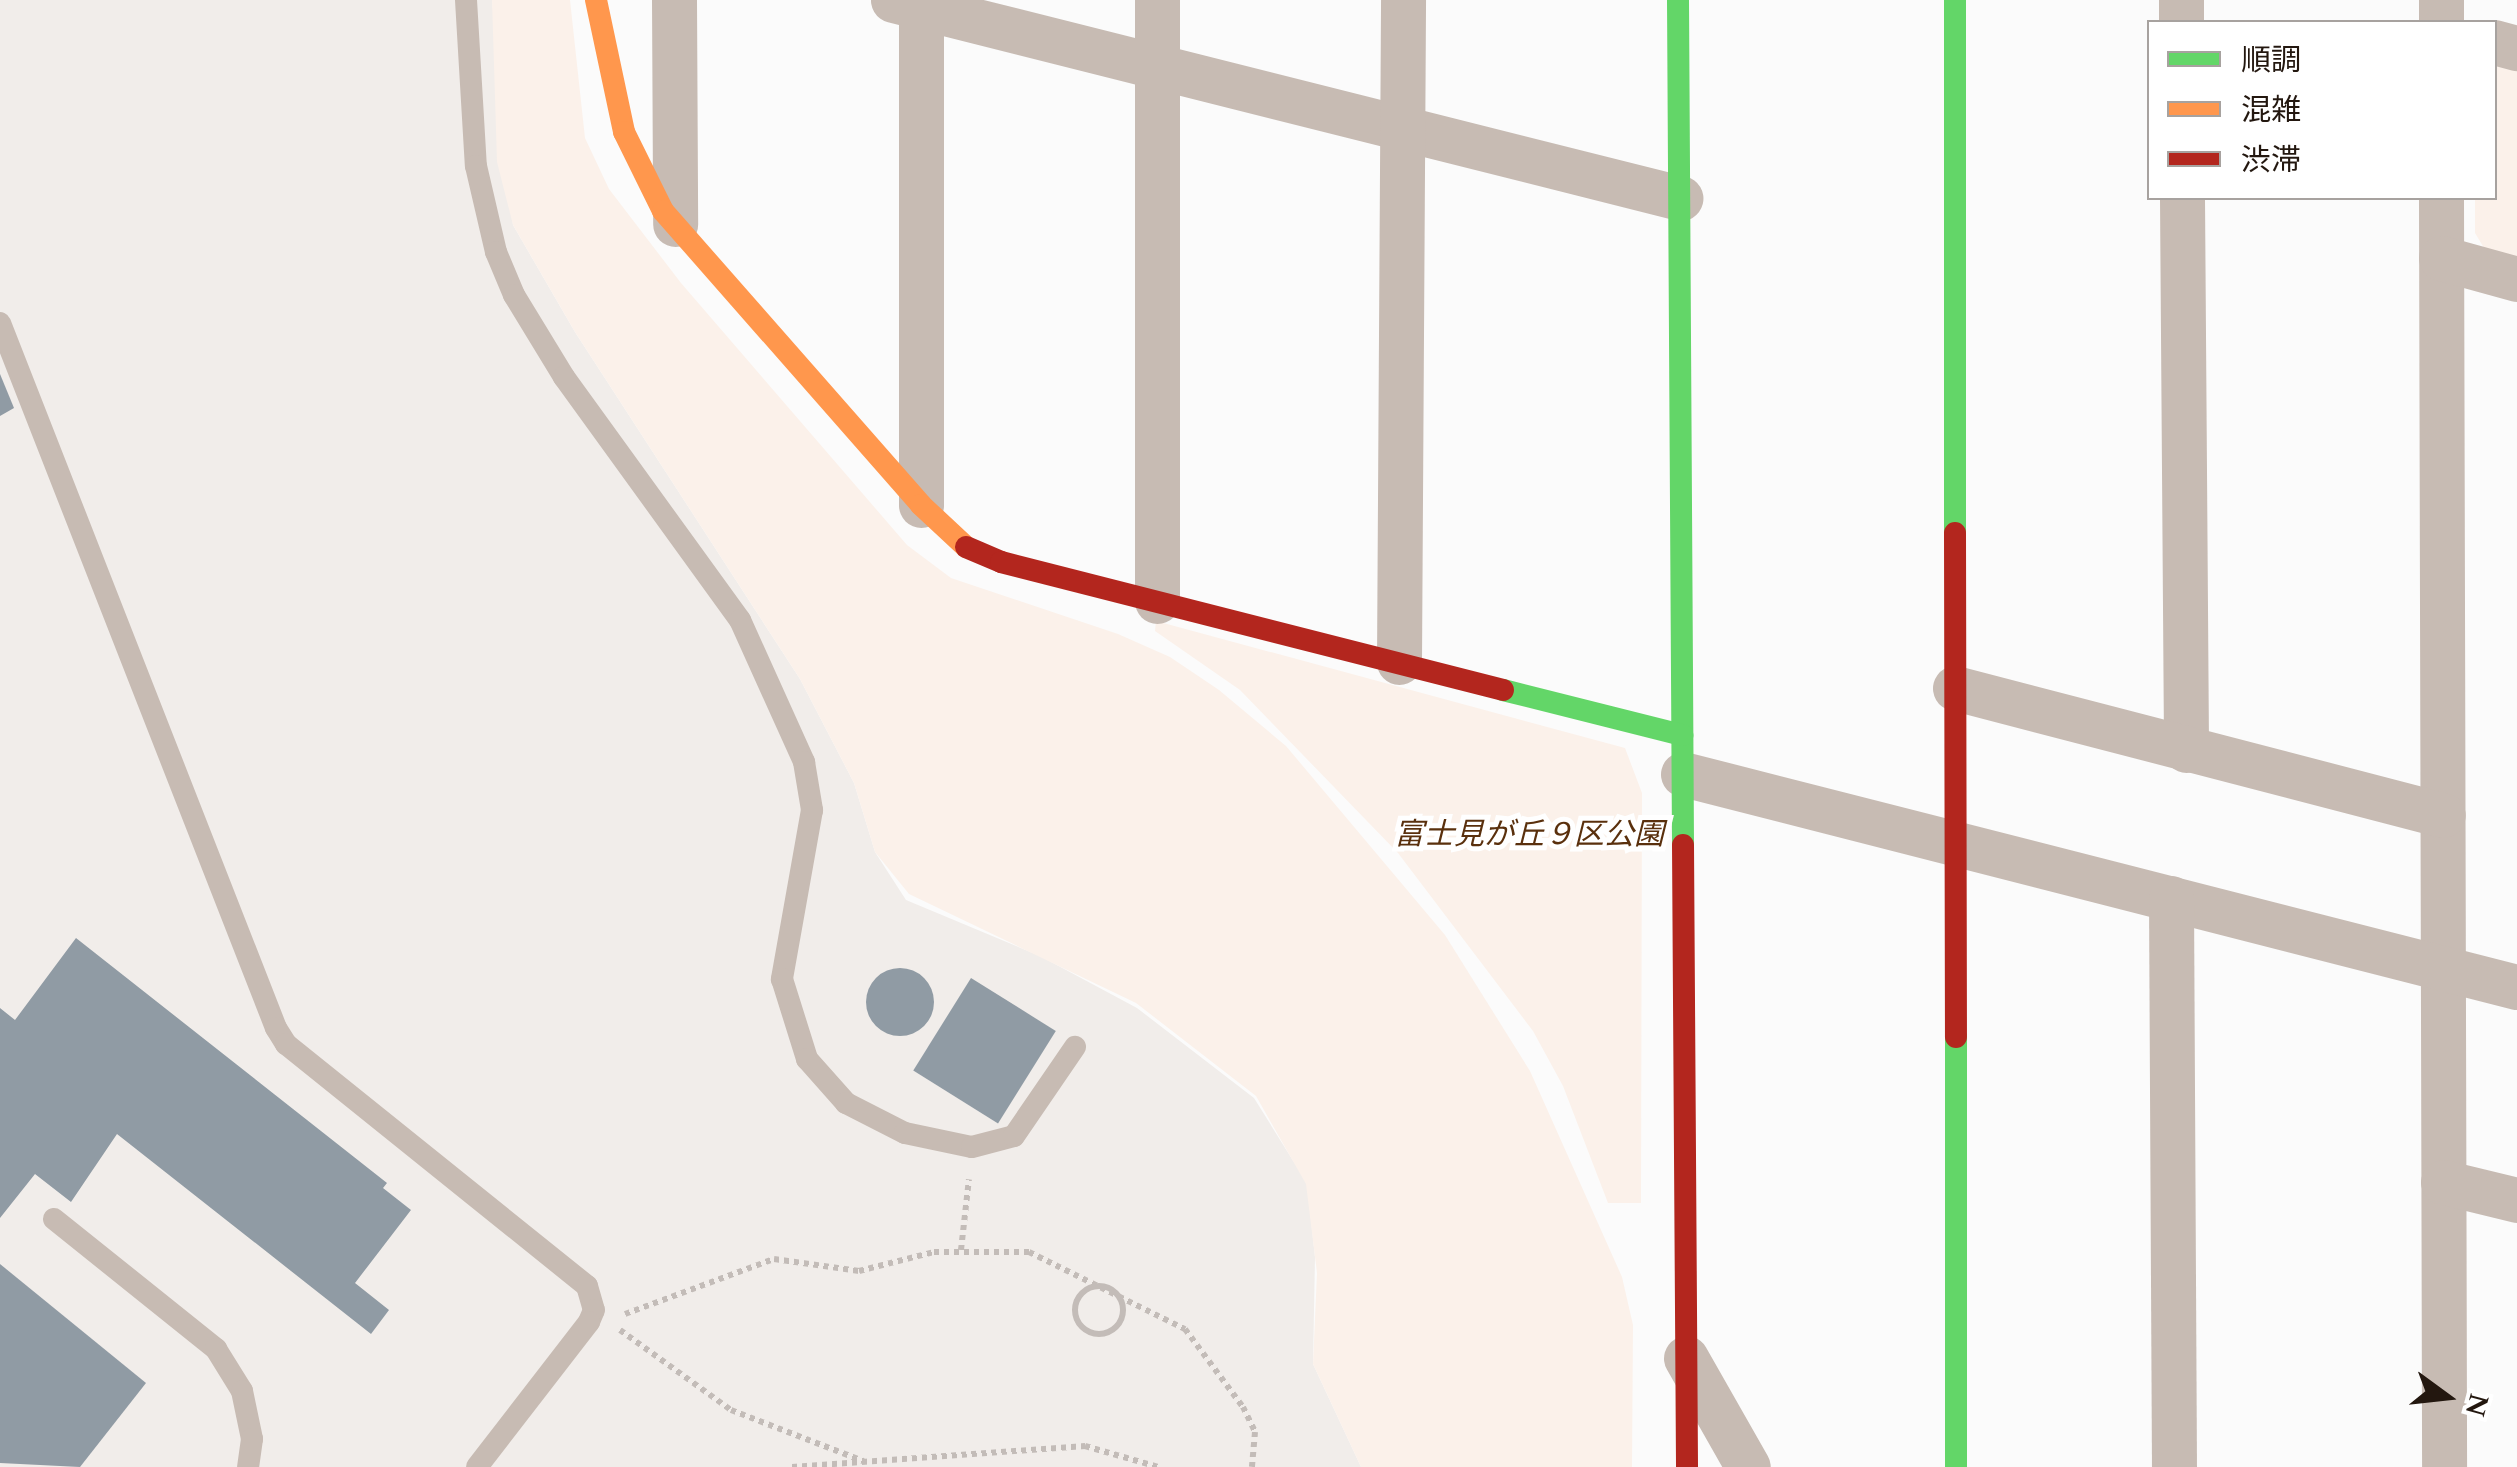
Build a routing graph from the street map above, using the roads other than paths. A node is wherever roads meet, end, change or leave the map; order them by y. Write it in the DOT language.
graph roads {
  1 [pos="466,0"];
  2 [pos="596,0"];
  3 [pos="674,0"];
  4 [pos="1158,0"];
  5 [pos="1403,0"];
  6 [pos="1678,0"];
  7 [pos="1955,0"];
  8 [pos="911,2"];
  9 [pos="1158,70"];
  10 [pos="1402,128"];
  11 [pos="1680,198"];
  12 [pos="2182,200"];
  13 [pos="2441,200"];
  14 [pos="674,224"];
  15 [pos="2441,258"];
  16 [pos="2517,279"];
  17 [pos="0,323"];
  18 [pos="921,506"];
  19 [pos="1157,601"];
  20 [pos="1399,662"];
  21 [pos="1954,688"];
  22 [pos="2186,750"];
  23 [pos="1683,755"];
  24 [pos="2442,815"];
  25 [pos="1956,844"];
  26 [pos="2171,898"];
  27 [pos="2443,967"];
  28 [pos="2517,987"];
  29 [pos="1075,1047"];
  30 [pos="2444,1182"];
  31 [pos="2517,1200"];
  32 [pos="54,1220"];
  33 [pos="1686,1358"];
  34 [pos="248,1467"];
  35 [pos="476,1467"];
  36 [pos="1687,1467"];
  37 [pos="1748,1467"];
  38 [pos="1956,1467"];
  39 [pos="2174,1467"];
  40 [pos="2444,1467"];
  1 -- 29 [label="lane"];
  2 -- 14 [label="street"];
  3 -- 14 [label="street"];
  4 -- 9 [label="street"];
  5 -- 10 [label="street"];
  6 -- 11 [label="street"];
  7 -- 21 [label="street"];
  8 -- 9 [label="street"];
  8 -- 18 [label="street"];
  9 -- 10 [label="street"];
  9 -- 19 [label="street"];
  10 -- 11 [label="street"];
  10 -- 20 [label="street"];
  11 -- 23 [label="street"];
  12 -- 22 [label="street"];
  13 -- 15 [label="street"];
  14 -- 18 [label="street"];
  15 -- 16 [label="street"];
  15 -- 24 [label="street"];
  17 -- 35 [label="lane"];
  18 -- 19 [label="street"];
  19 -- 20 [label="street"];
  20 -- 23 [label="street"];
  21 -- 22 [label="street"];
  21 -- 25 [label="street"];
  22 -- 24 [label="street"];
  23 -- 25 [label="street"];
  23 -- 33 [label="street"];
  24 -- 27 [label="street"];
  25 -- 26 [label="street"];
  25 -- 38 [label="street"];
  26 -- 27 [label="street"];
  26 -- 39 [label="street"];
  27 -- 28 [label="street"];
  27 -- 30 [label="street"];
  30 -- 31 [label="street"];
  30 -- 40 [label="street"];
  32 -- 34 [label="lane"];
  33 -- 36 [label="street"];
  33 -- 37 [label="street"];
}
